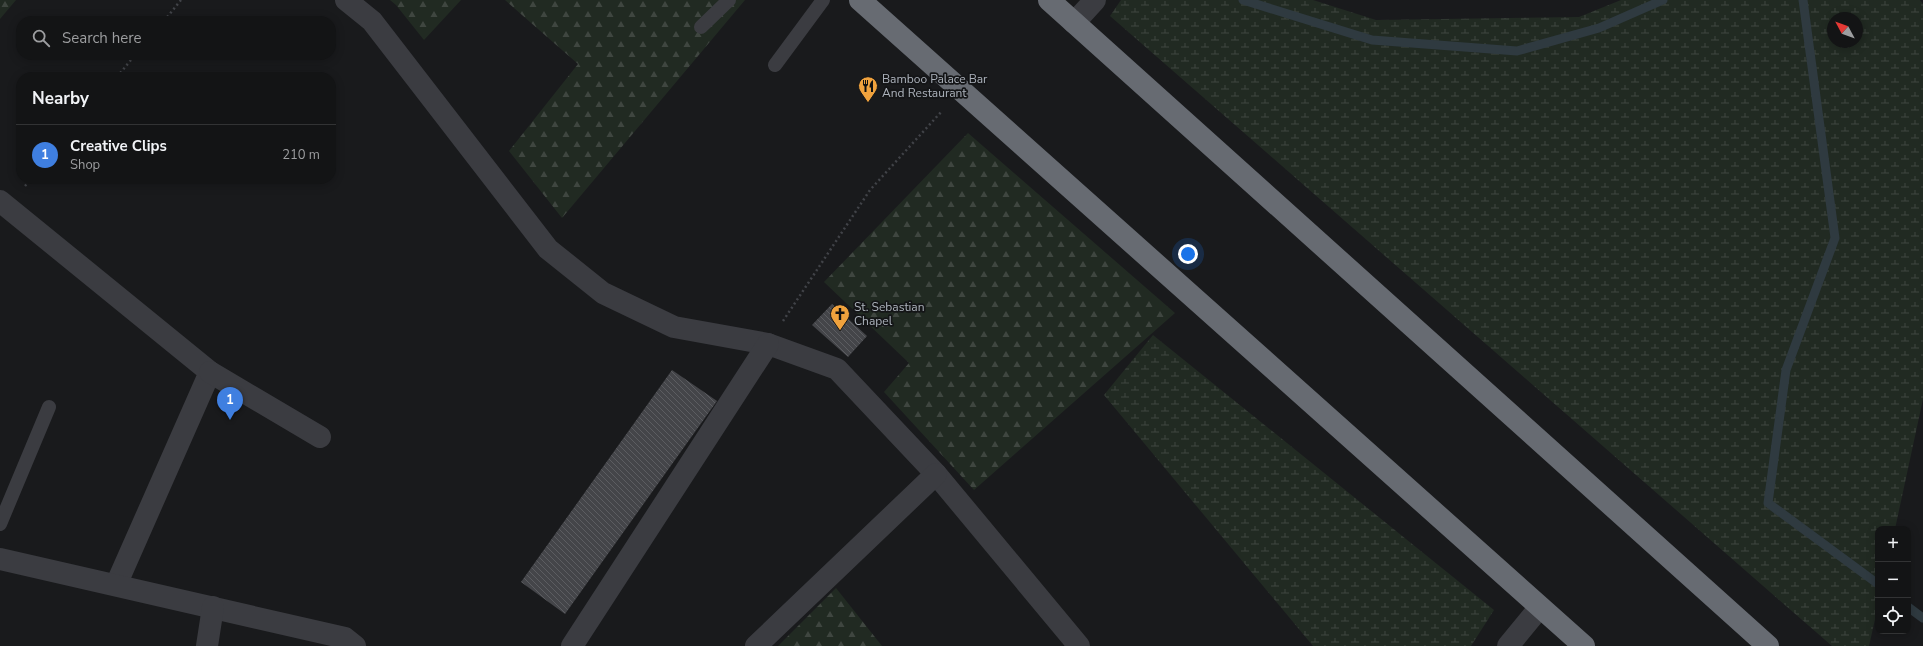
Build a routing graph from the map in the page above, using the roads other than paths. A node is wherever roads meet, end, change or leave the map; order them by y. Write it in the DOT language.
graph roads {
  1 [pos="346,0"];
  2 [pos="729,0"];
  3 [pos="823,0"];
  4 [pos="860,0"];
  5 [pos="1049,0"];
  6 [pos="1095,0"];
  7 [pos="1074,23"];
  8 [pos="701,27"];
  9 [pos="775,65"];
  10 [pos="0,201"];
  11 [pos="768,344"];
  12 [pos="210,372"];
  13 [pos="49,407"];
  14 [pos="320,437"];
  15 [pos="936,474"];
  16 [pos="0,524"];
  17 [pos="0,559"];
  18 [pos="116,584"];
  19 [pos="1540,606"];
  20 [pos="213,607"];
  21 [pos="580,643"];
  22 [pos="208,646"];
  23 [pos="355,646"];
  24 [pos="756,646"];
  25 [pos="1079,646"];
  26 [pos="1508,646"];
  27 [pos="1584,646"];
  28 [pos="1768,646"];
  1 -- 11 [label="street"];
  2 -- 8 [label="lane"];
  3 -- 9 [label="lane"];
  4 -- 19 [label="highway"];
  5 -- 7 [label="highway"];
  6 -- 7 [label="street"];
  7 -- 28 [label="highway"];
  10 -- 12 [label="street"];
  11 -- 15 [label="street"];
  11 -- 21 [label="street"];
  12 -- 14 [label="street"];
  12 -- 18 [label="street"];
  13 -- 16 [label="lane"];
  15 -- 24 [label="street"];
  15 -- 25 [label="street"];
  17 -- 18 [label="street"];
  18 -- 20 [label="street"];
  19 -- 26 [label="street"];
  19 -- 27 [label="highway"];
  20 -- 22 [label="street"];
  20 -- 23 [label="street"];
}
